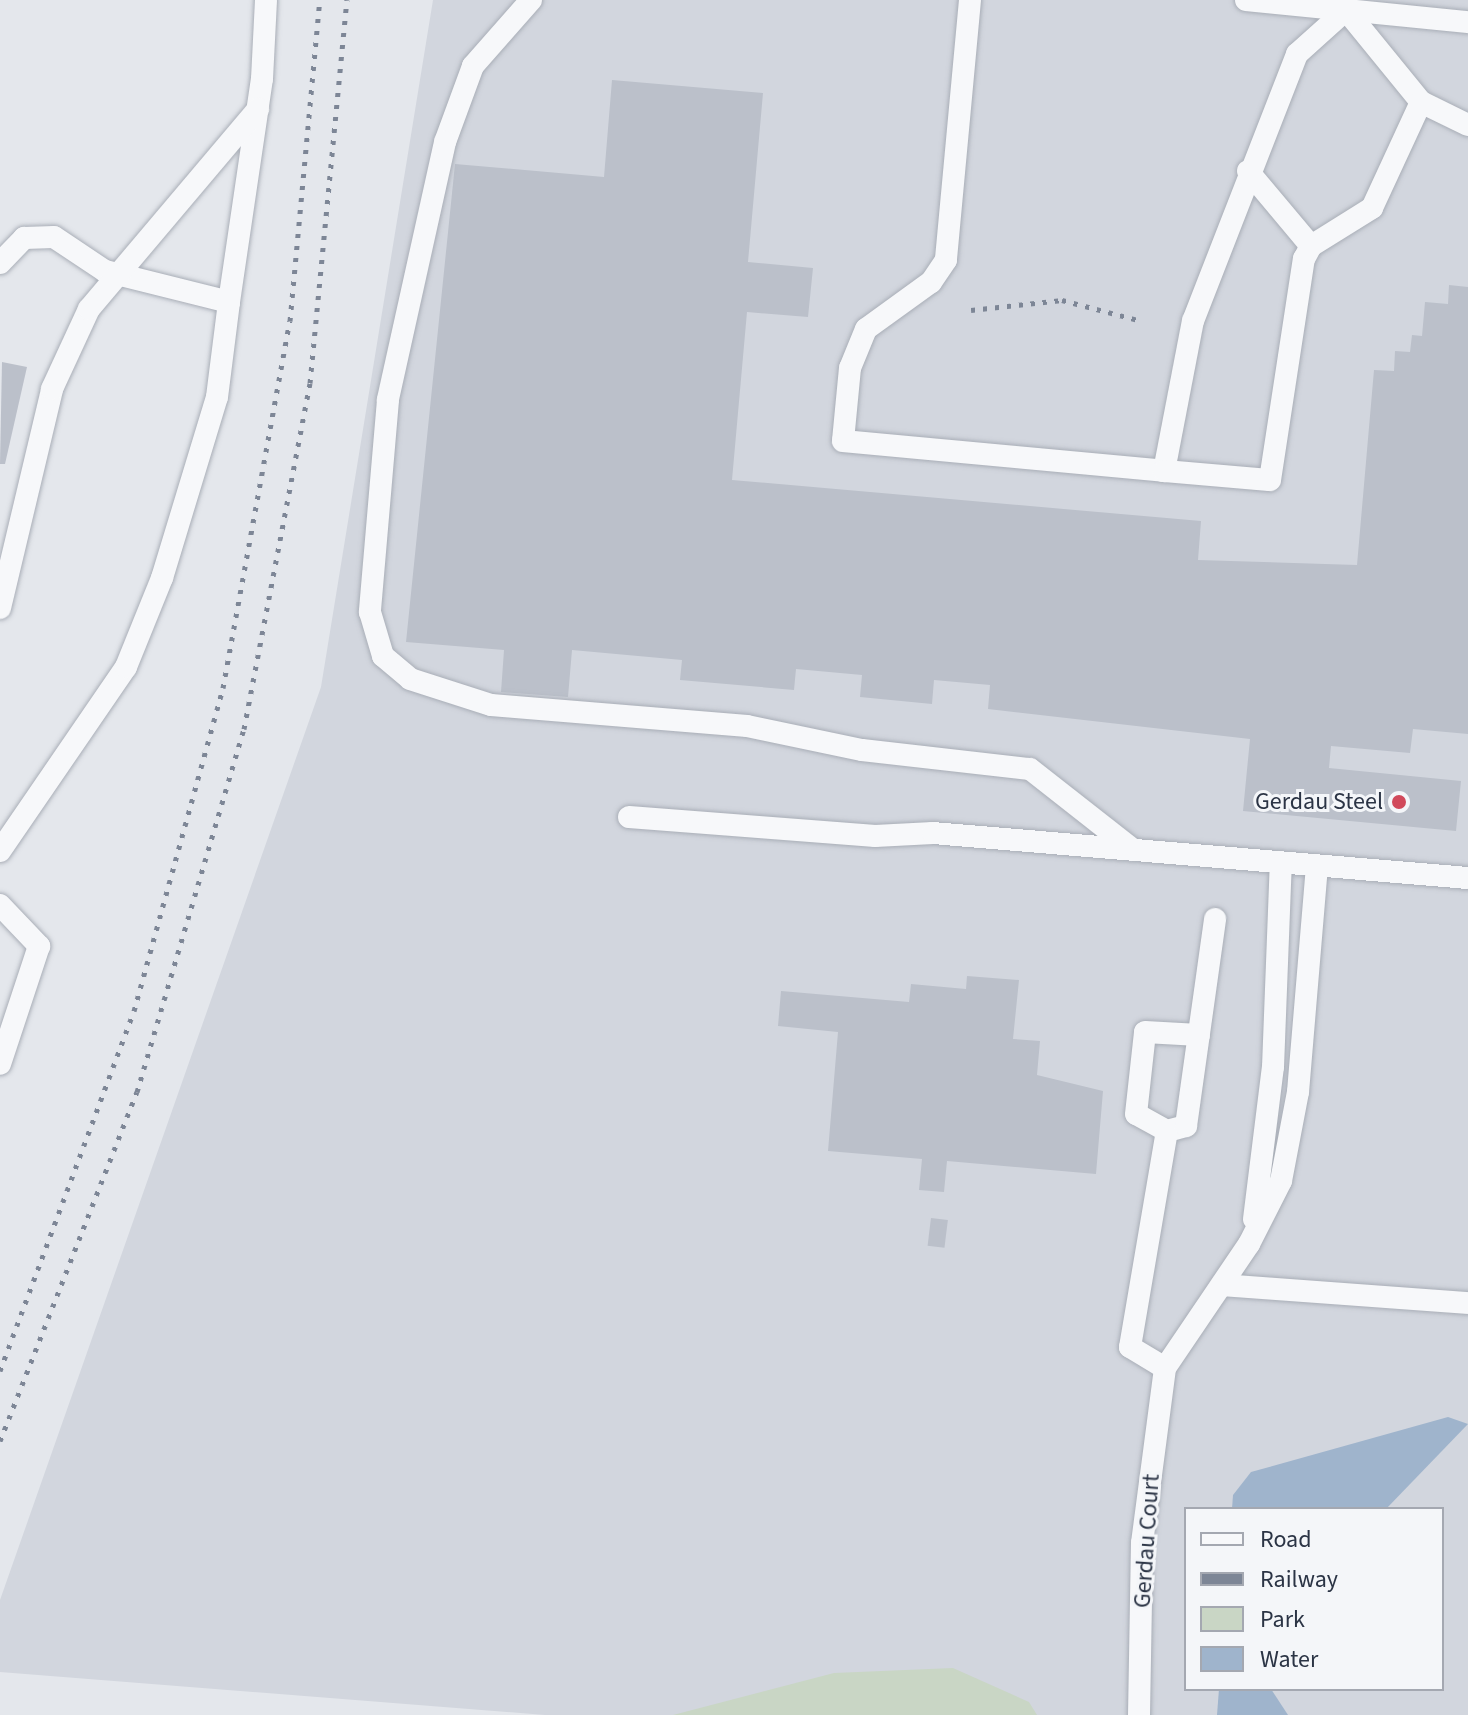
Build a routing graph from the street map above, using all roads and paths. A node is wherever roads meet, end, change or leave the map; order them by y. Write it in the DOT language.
graph roads {
  1 [pos="266,0"];
  2 [pos="531,0"];
  3 [pos="970,0"];
  4 [pos="1246,0"];
  5 [pos="1346,10"];
  6 [pos="1468,22"];
  7 [pos="1421,102"];
  8 [pos="258,109"];
  9 [pos="1468,125"];
  10 [pos="1248,171"];
  11 [pos="1311,246"];
  12 [pos="0,263"];
  13 [pos="118,276"];
  14 [pos="229,302"];
  15 [pos="1164,471"];
  16 [pos="0,608"];
  17 [pos="629,817"];
  18 [pos="1132,849"];
  19 [pos="0,851"];
  20 [pos="1281,863"];
  21 [pos="1317,866"];
  22 [pos="1468,878"];
  23 [pos="0,905"];
  24 [pos="1215,919"];
  25 [pos="1199,1035"];
  26 [pos="0,1064"];
  27 [pos="1167,1131"];
  28 [pos="1249,1244"];
  29 [pos="1222,1285"];
  30 [pos="1468,1303"];
  31 [pos="1165,1368"];
  32 [pos="1139,1715"];
  1 -- 8 [label="lane"];
  2 -- 18 [label="lane"];
  3 -- 15 [label="lane"];
  4 -- 5 [label="lane"];
  5 -- 6 [label="lane"];
  5 -- 7 [label="lane"];
  5 -- 10 [label="lane"];
  7 -- 9 [label="lane"];
  7 -- 11 [label="lane"];
  8 -- 13 [label="lane"];
  8 -- 14 [label="lane"];
  10 -- 11 [label="lane"];
  10 -- 15 [label="lane"];
  11 -- 15 [label="lane"];
  12 -- 13 [label="lane"];
  13 -- 14 [label="lane"];
  13 -- 16 [label="lane"];
  14 -- 19 [label="lane"];
  17 -- 18 [label="lane"];
  18 -- 20 [label="lane"];
  20 -- 21 [label="lane"];
  20 -- 28 [label="lane"];
  21 -- 22 [label="lane"];
  21 -- 28 [label="lane"];
  23 -- 26 [label="lane"];
  24 -- 25 [label="lane"];
  25 -- 27 [label="lane"];
  25 -- 27 [label="lane"];
  27 -- 31 [label="lane"];
  28 -- 29 [label="lane"];
  29 -- 30 [label="lane"];
  29 -- 31 [label="lane"];
  31 -- 32 [label="lane, Gerdau Court"];
}
